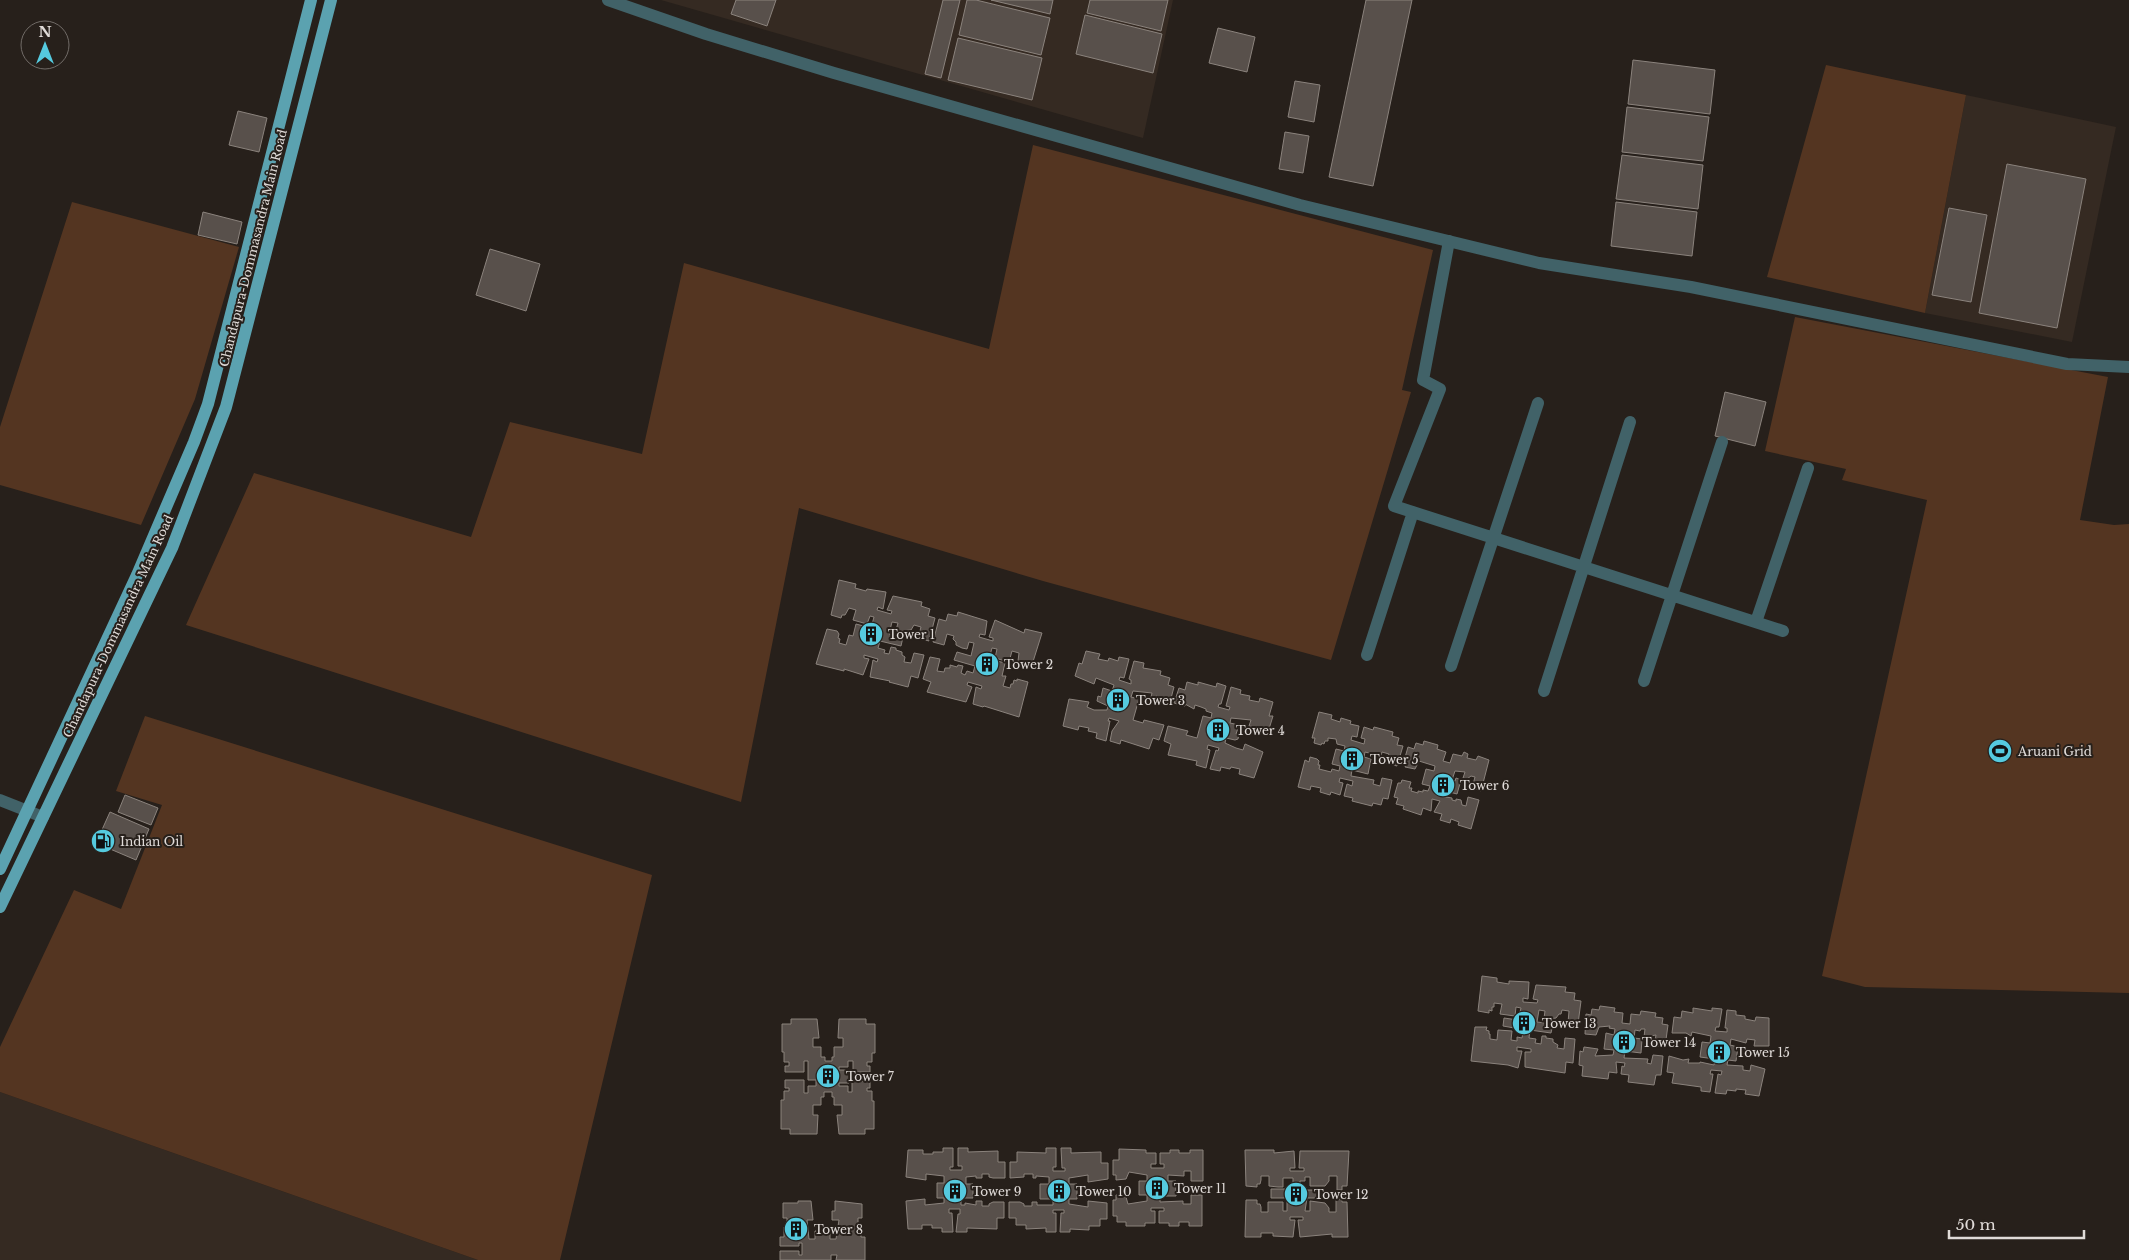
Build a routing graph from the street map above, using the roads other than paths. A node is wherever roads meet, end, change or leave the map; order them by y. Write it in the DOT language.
graph roads {
  1 [pos="311,0"];
  2 [pos="331,0"];
  3 [pos="608,0"];
  4 [pos="1449,242"];
  5 [pos="2129,367"];
  6 [pos="1538,403"];
  7 [pos="1630,422"];
  8 [pos="1722,442"];
  9 [pos="1808,468"];
  10 [pos="1413,512"];
  11 [pos="1493,538"];
  12 [pos="1584,567"];
  13 [pos="1672,595"];
  14 [pos="1756,622"];
  15 [pos="1783,631"];
  16 [pos="1367,655"];
  17 [pos="1451,666"];
  18 [pos="1644,681"];
  19 [pos="1544,691"];
  20 [pos="0,800"];
  21 [pos="27,810"];
  22 [pos="43,817"];
  23 [pos="0,869"];
  24 [pos="0,907"];
  1 -- 21 [label="main road, Chandapura-Dommasandra Main Road"];
  2 -- 22 [label="main road, Chandapura-Dommasandra Main Road"];
  3 -- 4 [label="street"];
  4 -- 5 [label="street"];
  4 -- 10 [label="street"];
  6 -- 11 [label="street"];
  7 -- 12 [label="street"];
  8 -- 13 [label="street"];
  9 -- 14 [label="street"];
  10 -- 11 [label="street"];
  10 -- 16 [label="street"];
  11 -- 12 [label="street"];
  11 -- 17 [label="street"];
  12 -- 13 [label="street"];
  12 -- 19 [label="street"];
  13 -- 14 [label="street"];
  13 -- 18 [label="street"];
  14 -- 15 [label="street"];
  20 -- 21 [label="street"];
  21 -- 22 [label="street"];
  21 -- 23 [label="main road, Chandapura-Dommasandra Main Road"];
  22 -- 24 [label="main road, Chandapura-Dommasandra Main Road"];
}
